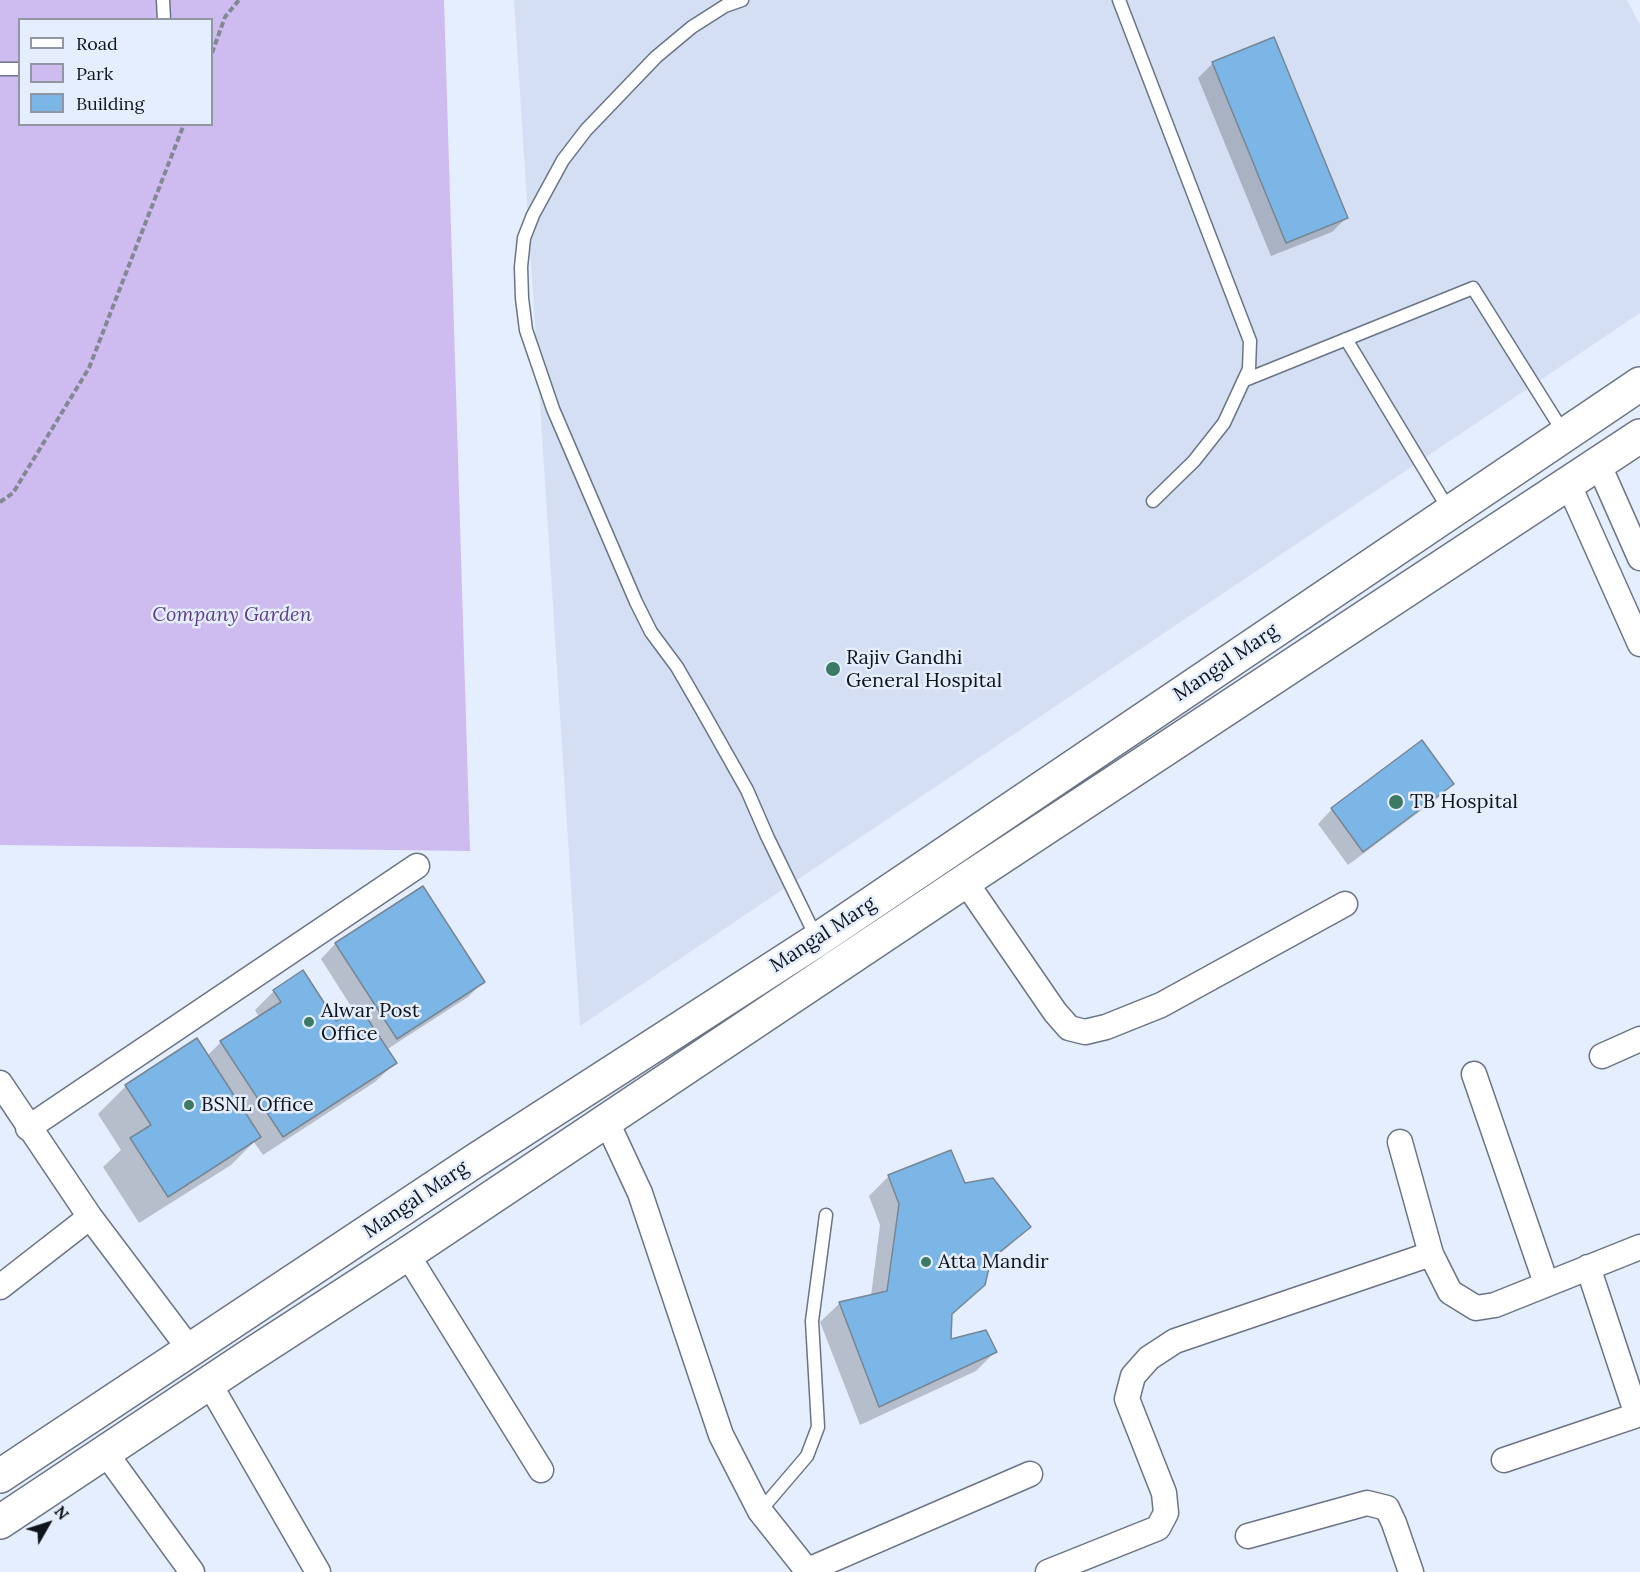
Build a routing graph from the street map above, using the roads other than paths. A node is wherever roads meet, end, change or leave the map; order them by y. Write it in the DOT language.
graph roads {
  1 [pos="163,0"];
  2 [pos="742,0"];
  3 [pos="1119,0"];
  4 [pos="164,18"];
  5 [pos="0,69"];
  6 [pos="18,69"];
  7 [pos="1346,339"];
  8 [pos="1245,380"];
  9 [pos="1640,384"];
  10 [pos="1557,422"];
  11 [pos="1640,436"];
  12 [pos="1598,464"];
  13 [pos="1568,483"];
  14 [pos="1153,501"];
  15 [pos="1450,512"];
  16 [pos="1640,558"];
  17 [pos="1640,644"];
  18 [pos="417,866"];
  19 [pos="965,881"];
  20 [pos="1345,904"];
  21 [pos="817,939"];
  22 [pos="1640,1040"];
  23 [pos="1602,1056"];
  24 [pos="1474,1074"];
  25 [pos="0,1083"];
  26 [pos="606,1120"];
  27 [pos="28,1128"];
  28 [pos="1400,1142"];
  29 [pos="473,1162"];
  30 [pos="498,1192"];
  31 [pos="826,1215"];
  32 [pos="90,1217"];
  33 [pos="1640,1247"];
  34 [pos="407,1254"];
  35 [pos="1431,1254"];
  36 [pos="1588,1267"];
  37 [pos="1546,1283"];
  38 [pos="0,1287"];
  39 [pos="225,1328"];
  40 [pos="190,1351"];
  41 [pos="244,1359"];
  42 [pos="209,1383"];
  43 [pos="1639,1414"];
  44 [pos="105,1452"];
  45 [pos="1504,1460"];
  46 [pos="541,1470"];
  47 [pos="1030,1474"];
  48 [pos="0,1476"];
  49 [pos="760,1511"];
  50 [pos="0,1522"];
  51 [pos="1248,1536"];
  52 [pos="806,1571"];
  53 [pos="192,1572"];
  54 [pos="318,1572"];
  55 [pos="1048,1572"];
  56 [pos="1411,1572"];
  1 -- 4 [label="lane"];
  2 -- 21 [label="lane"];
  3 -- 8 [label="lane"];
  5 -- 6 [label="lane"];
  7 -- 8 [label="lane"];
  7 -- 10 [label="lane"];
  7 -- 15 [label="lane"];
  8 -- 14 [label="lane"];
  9 -- 15 [label="main road, Mangal Marg"];
  11 -- 12 [label="main road, Mangal Marg"];
  12 -- 13 [label="main road, Mangal Marg"];
  12 -- 16 [label="street"];
  13 -- 17 [label="street"];
  13 -- 19 [label="main road, Mangal Marg"];
  15 -- 21 [label="main road, Mangal Marg"];
  18 -- 27 [label="street"];
  19 -- 20 [label="street"];
  19 -- 26 [label="main road, Mangal Marg"];
  21 -- 29 [label="main road, Mangal Marg"];
  22 -- 23 [label="street"];
  24 -- 37 [label="street"];
  25 -- 27 [label="street"];
  26 -- 30 [label="main road, Mangal Marg"];
  26 -- 49 [label="street"];
  27 -- 32 [label="street"];
  28 -- 35 [label="street"];
  29 -- 30 [label="main road"];
  29 -- 39 [label="main road, Mangal Marg"];
  30 -- 34 [label="main road, Mangal Marg"];
  31 -- 49 [label="lane"];
  32 -- 38 [label="street"];
  32 -- 40 [label="street"];
  33 -- 36 [label="street"];
  34 -- 41 [label="main road, Mangal Marg"];
  34 -- 46 [label="street"];
  35 -- 37 [label="street"];
  35 -- 55 [label="street"];
  36 -- 37 [label="street"];
  36 -- 43 [label="street"];
  39 -- 40 [label="main road, Mangal Marg"];
  39 -- 41 [label="main road"];
  40 -- 48 [label="main road, Mangal Marg"];
  41 -- 42 [label="main road, Mangal Marg"];
  42 -- 44 [label="main road, Mangal Marg"];
  42 -- 54 [label="street"];
  43 -- 45 [label="street"];
  44 -- 50 [label="main road, Mangal Marg"];
  44 -- 53 [label="street"];
  47 -- 52 [label="street"];
  49 -- 52 [label="street"];
  51 -- 56 [label="street"];
}
